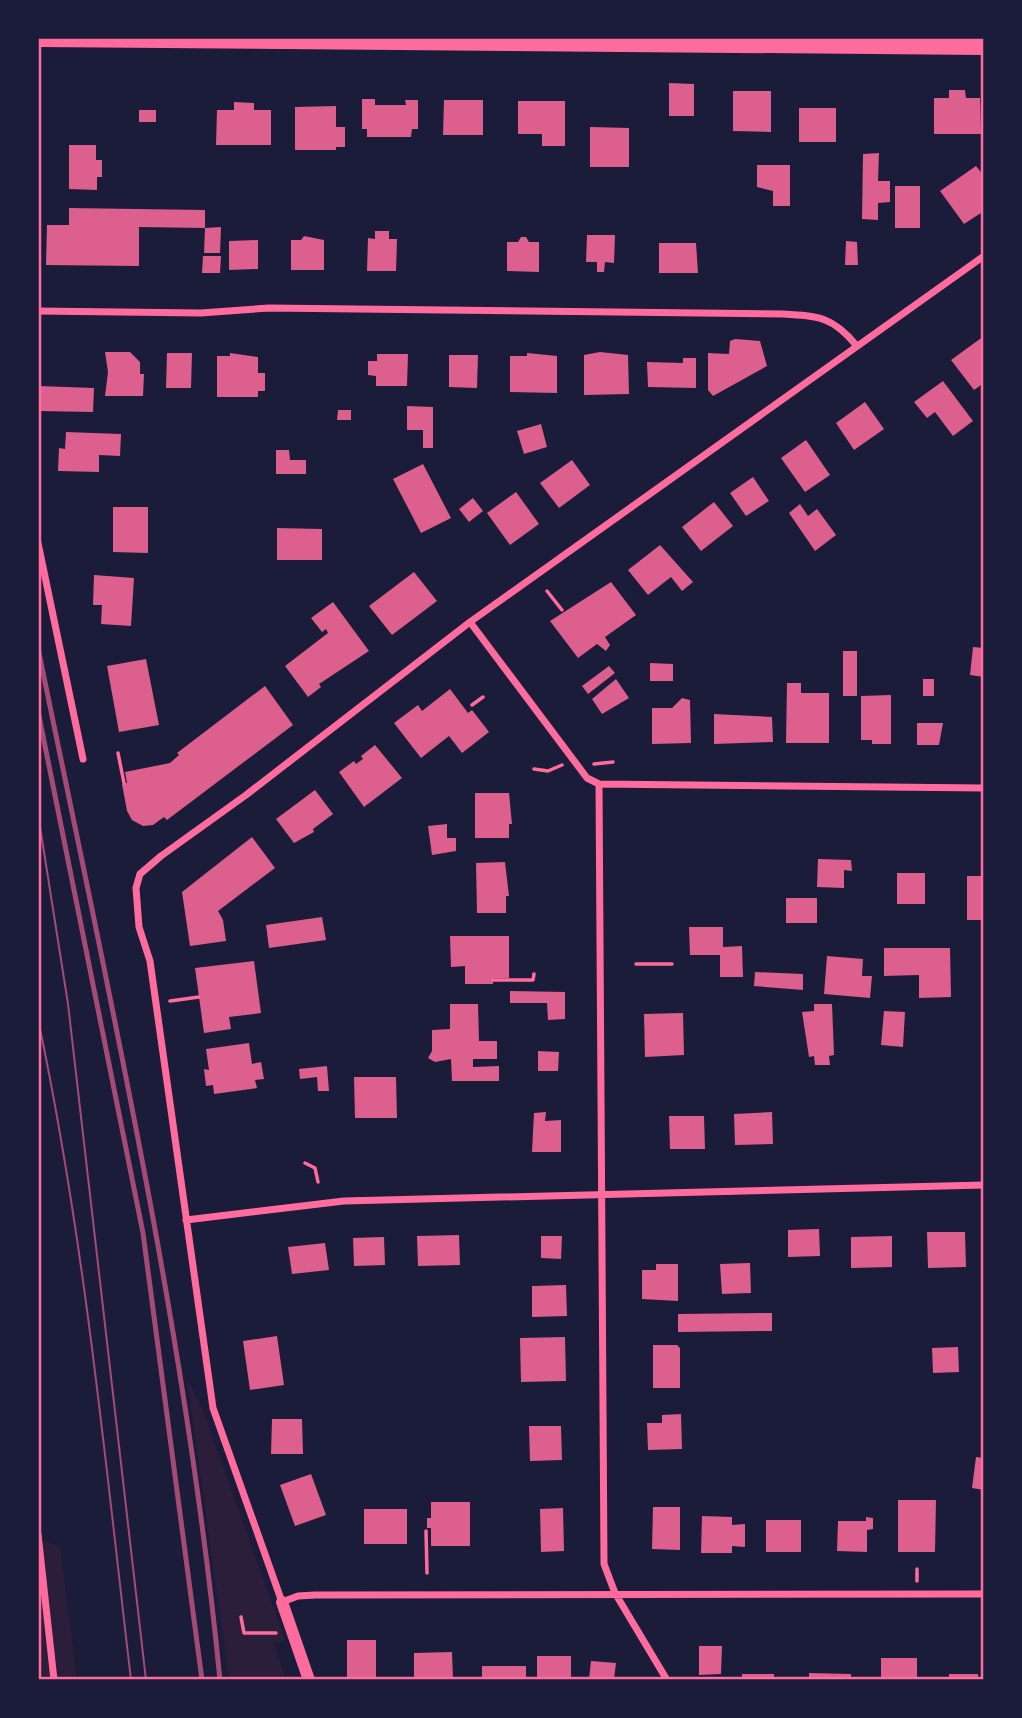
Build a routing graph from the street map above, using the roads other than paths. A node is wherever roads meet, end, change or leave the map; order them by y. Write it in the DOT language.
graph roads {
  1 [pos="38,40"];
  2 [pos="638,42"];
  3 [pos="984,48"];
  4 [pos="984,256"];
  5 [pos="38,311"];
  6 [pos="856,345"];
  7 [pos="38,543"];
  8 [pos="470,622"];
  9 [pos="83,759"];
  10 [pos="599,785"];
  11 [pos="984,788"];
  12 [pos="984,1185"];
  13 [pos="601,1193"];
  14 [pos="186,1220"];
  15 [pos="38,1534"];
  16 [pos="615,1593"];
  17 [pos="984,1594"];
  18 [pos="282,1602"];
  19 [pos="54,1679"];
  20 [pos="309,1679"];
  21 [pos="667,1679"];
  1 -- 2 [label="main road"];
  2 -- 3 [label="main road"];
  4 -- 6 [label="street"];
  5 -- 6 [label="street"];
  6 -- 8 [label="street"];
  7 -- 9 [label="street"];
  8 -- 10 [label="street"];
  8 -- 14 [label="street"];
  10 -- 11 [label="street"];
  10 -- 13 [label="street"];
  12 -- 13 [label="street"];
  13 -- 14 [label="street"];
  13 -- 16 [label="street"];
  14 -- 18 [label="street"];
  15 -- 19 [label="street"];
  16 -- 17 [label="street"];
  16 -- 18 [label="street"];
  16 -- 21 [label="street"];
  18 -- 20 [label="street"];
}
